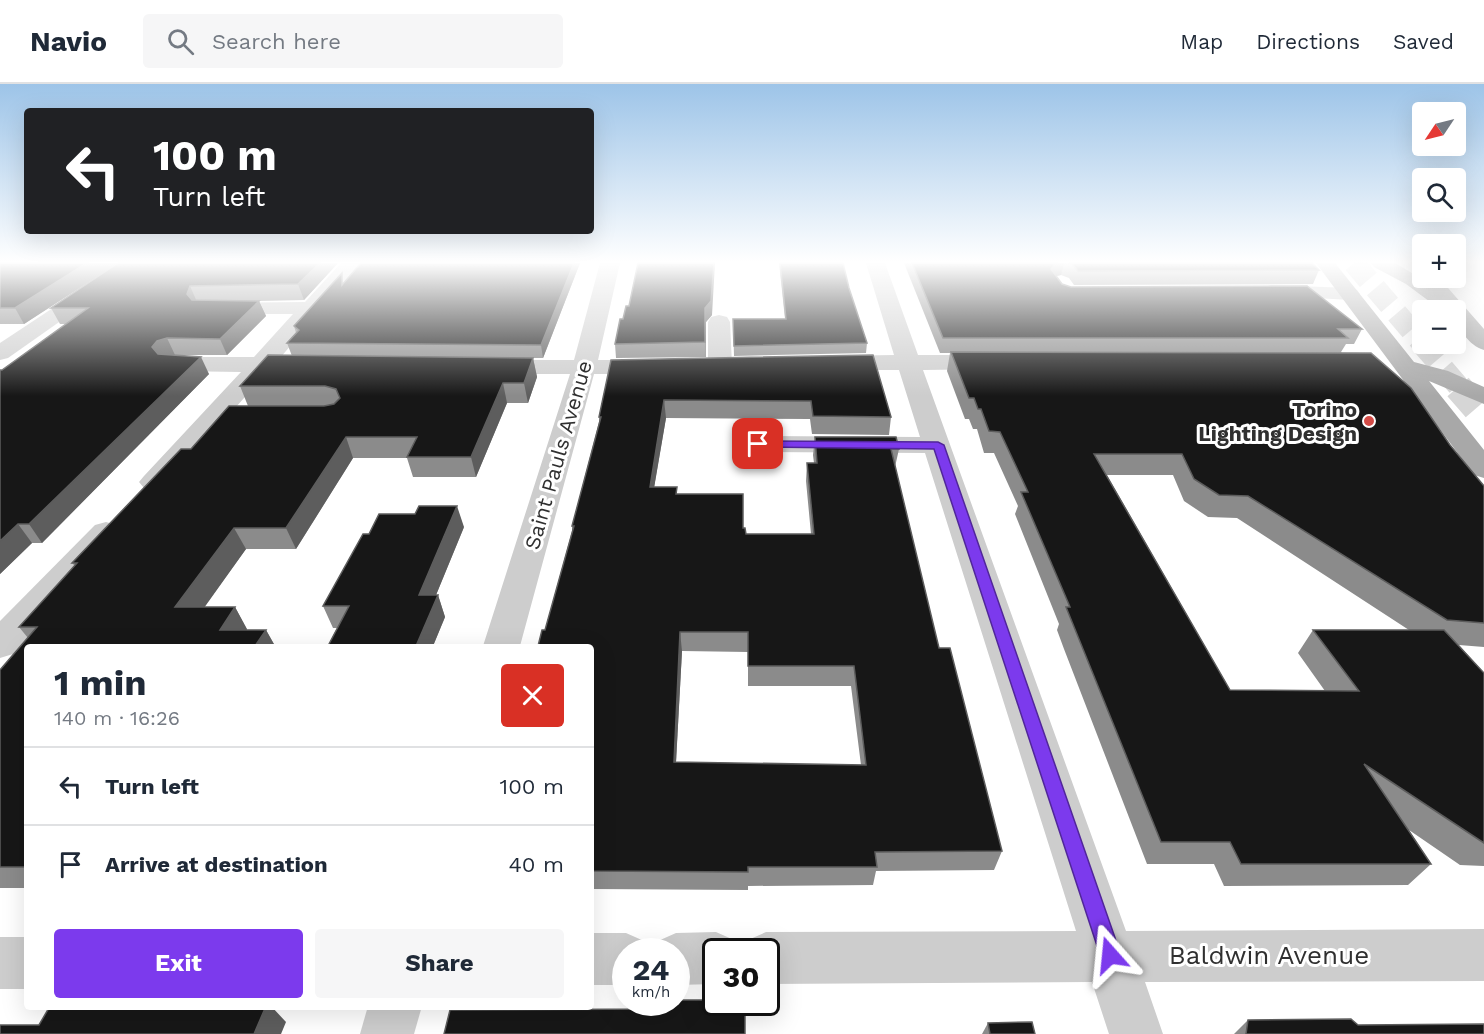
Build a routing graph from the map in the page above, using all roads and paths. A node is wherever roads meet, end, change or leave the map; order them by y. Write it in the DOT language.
graph roads {
  1 [pos="67,307"];
  2 [pos="599,307"];
  3 [pos="891,307"];
  4 [pos="1360,307"];
  5 [pos="207,308"];
  6 [pos="310,308"];
  7 [pos="719,322"];
  8 [pos="1466,322"];
  9 [pos="1484,343"];
  10 [pos="0,353"];
  11 [pos="910,362"];
  12 [pos="1022,362"];
  13 [pos="176,364"];
  14 [pos="260,364"];
  15 [pos="804,364"];
  16 [pos="1378,364"];
  17 [pos="332,365"];
  18 [pos="744,365"];
  19 [pos="698,366"];
  20 [pos="474,367"];
  21 [pos="1404,367"];
  22 [pos="584,368"];
  23 [pos="1484,396"];
  24 [pos="215,416"];
  25 [pos="243,416"];
  26 [pos="758,444"];
  27 [pos="938,445"];
  28 [pos="1484,469"];
  29 [pos="0,644"];
  30 [pos="502,644"];
  31 [pos="1110,955"];
  32 [pos="1484,955"];
  33 [pos="780,958"];
  34 [pos="594,959"];
  35 [pos="612,959"];
  36 [pos="0,963"];
  37 [pos="24,963"];
  38 [pos="394,1010"];
  39 [pos="387,1034"];
  40 [pos="1136,1034"];
  1 -- 10 [label="street"];
  2 -- 22 [label="street, Saint Pauls Avenue"];
  3 -- 11 [label="street"];
  4 -- 21 [label="main road"];
  5 -- 6 [label="street"];
  6 -- 14 [label="street"];
  7 -- 19 [label="street"];
  8 -- 9 [label="main road"];
  11 -- 12 [label="street"];
  11 -- 15 [label="street"];
  11 -- 27 [label="street"];
  13 -- 14 [label="street"];
  14 -- 17 [label="street"];
  14 -- 24 [label="street"];
  16 -- 21 [label="street"];
  18 -- 19 [label="street"];
  19 -- 22 [label="street"];
  20 -- 22 [label="street"];
  21 -- 23 [label="main road"];
  21 -- 28 [label="main road"];
  22 -- 30 [label="street, Saint Pauls Avenue"];
  24 -- 25 [label="street"];
  24 -- 29 [label="street"];
  26 -- 27 [label="street"];
  27 -- 31 [label="street"];
  31 -- 32 [label="street, Baldwin Avenue"];
  31 -- 33 [label="street, Baldwin Avenue"];
  31 -- 40 [label="street"];
  34 -- 35 [label="street"];
  36 -- 37 [label="street"];
  38 -- 39 [label="street"];
}
